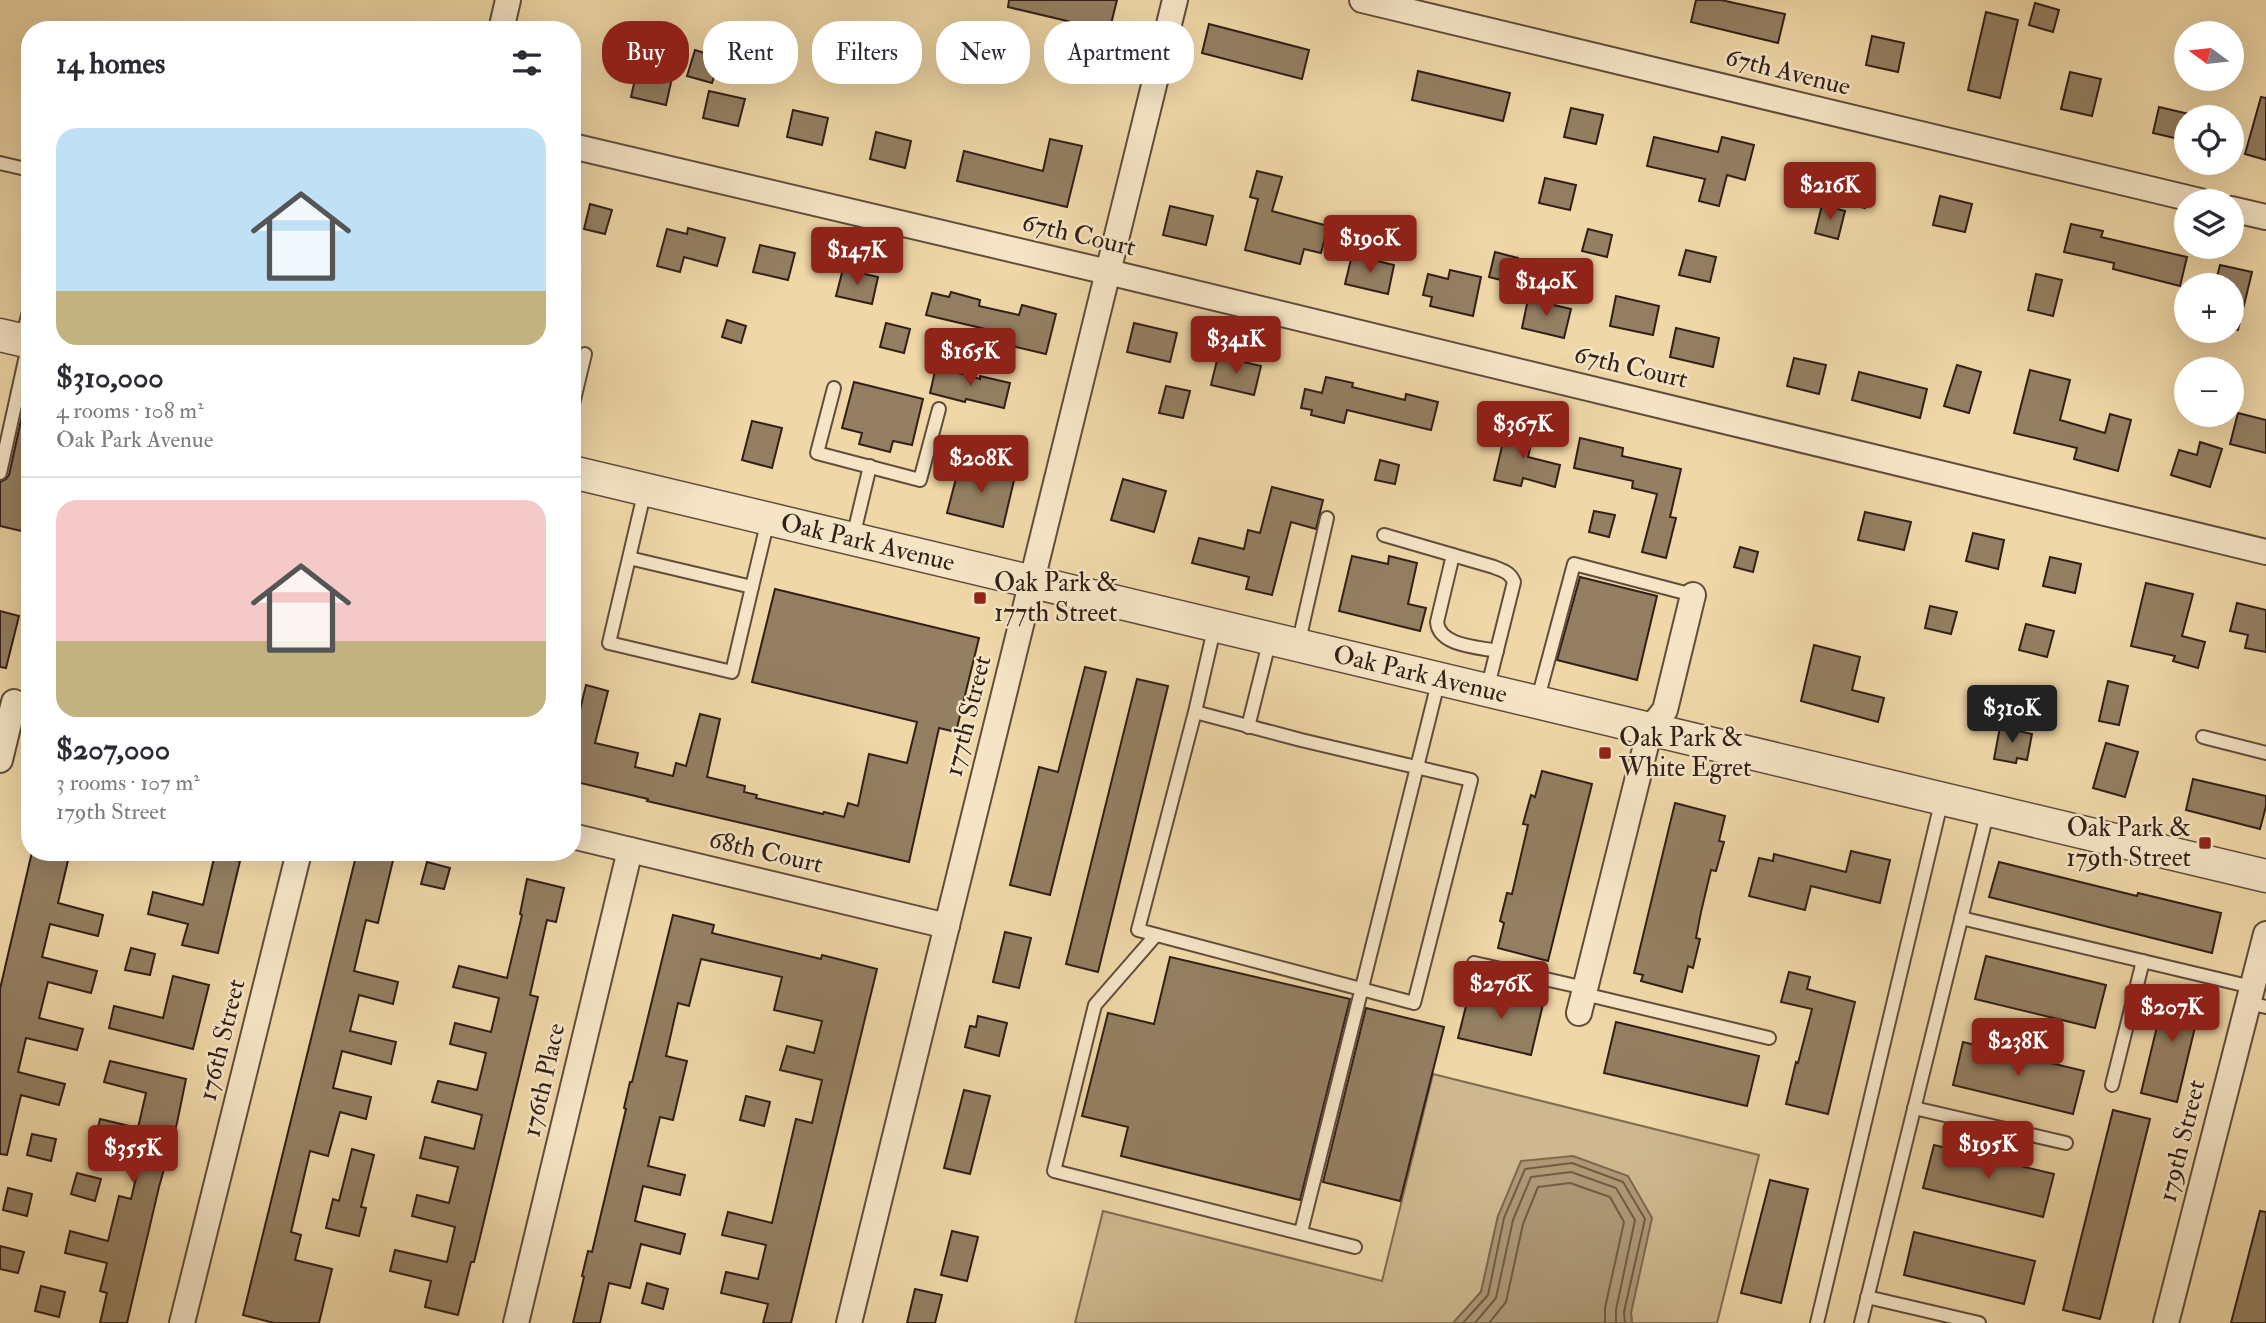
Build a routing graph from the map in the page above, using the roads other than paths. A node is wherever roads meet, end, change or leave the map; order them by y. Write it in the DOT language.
graph roads {
  1 [pos="508,0"];
  2 [pos="1175,0"];
  3 [pos="1362,0"];
  4 [pos="502,21"];
  5 [pos="581,148"];
  6 [pos="0,163"];
  7 [pos="21,168"];
  8 [pos="2174,195"];
  9 [pos="2244,212"];
  10 [pos="2266,217"];
  11 [pos="1108,272"];
  12 [pos="20,340"];
  13 [pos="584,354"];
  14 [pos="581,368"];
  15 [pos="834,388"];
  16 [pos="939,409"];
  17 [pos="870,466"];
  18 [pos="0,473"];
  19 [pos="581,474"];
  20 [pos="645,489"];
  21 [pos="1327,518"];
  22 [pos="768,519"];
  23 [pos="1384,535"];
  24 [pos="852,538"];
  25 [pos="2266,552"];
  26 [pos="1453,555"];
  27 [pos="629,558"];
  28 [pos="1032,582"];
  29 [pos="752,587"];
  30 [pos="1693,595"];
  31 [pos="1214,625"];
  32 [pos="1284,642"];
  33 [pos="1497,651"];
  34 [pos="1439,679"];
  35 [pos="1487,690"];
  36 [pos="1537,702"];
  37 [pos="14,703"];
  38 [pos="1195,712"];
  39 [pos="1248,727"];
  40 [pos="1650,729"];
  41 [pos="2203,737"];
  42 [pos="2266,753"];
  43 [pos="0,760"];
  44 [pos="1417,767"];
  45 [pos="1942,799"];
  46 [pos="1988,810"];
  47 [pos="581,838"];
  48 [pos="630,850"];
  49 [pos="297,861"];
  50 [pos="2266,876"];
  51 [pos="1961,918"];
  52 [pos="947,926"];
  53 [pos="2266,934"];
  54 [pos="1156,935"];
  55 [pos="2143,961"];
  56 [pos="1474,963"];
  57 [pos="1363,990"];
  58 [pos="1583,998"];
  59 [pos="2256,999"];
  60 [pos="1769,1038"];
  61 [pos="2112,1084"];
  62 [pos="1914,1108"];
  63 [pos="2066,1143"];
  64 [pos="1301,1232"];
  65 [pos="1355,1247"];
  66 [pos="1867,1297"];
  67 [pos="182,1323"];
  68 [pos="516,1323"];
  69 [pos="849,1323"];
  70 [pos="1817,1323"];
  71 [pos="1861,1323"];
  72 [pos="1979,1323"];
  73 [pos="2166,1323"];
  1 -- 4 [label="street"];
  2 -- 11 [label="street, 177th Street"];
  3 -- 8 [label="street, 67th Avenue"];
  5 -- 11 [label="street, 67th Court"];
  6 -- 7 [label="lane"];
  9 -- 10 [label="street"];
  11 -- 25 [label="street, 67th Court"];
  11 -- 28 [label="street, 177th Street"];
  12 -- 18 [label="lane"];
  13 -- 14 [label="lane"];
  15 -- 17 [label="lane"];
  16 -- 17 [label="lane"];
  17 -- 24 [label="lane"];
  19 -- 20 [label="street, Oak Park Avenue"];
  20 -- 22 [label="street, Oak Park Avenue"];
  20 -- 27 [label="lane"];
  21 -- 32 [label="lane"];
  22 -- 24 [label="street, Oak Park Avenue"];
  22 -- 29 [label="lane"];
  23 -- 26 [label="lane"];
  24 -- 28 [label="street, Oak Park Avenue"];
  26 -- 33 [label="lane"];
  26 -- 33 [label="lane"];
  27 -- 29 [label="lane"];
  27 -- 29 [label="lane"];
  28 -- 31 [label="street, Oak Park Avenue"];
  28 -- 52 [label="street, 177th Street"];
  30 -- 36 [label="lane"];
  30 -- 40 [label="street"];
  31 -- 32 [label="street, Oak Park Avenue"];
  31 -- 38 [label="lane"];
  32 -- 34 [label="street, Oak Park Avenue"];
  32 -- 39 [label="lane"];
  33 -- 35 [label="lane"];
  34 -- 35 [label="street, Oak Park Avenue"];
  34 -- 44 [label="lane"];
  35 -- 36 [label="street, Oak Park Avenue"];
  36 -- 40 [label="street, Oak Park Avenue"];
  37 -- 43 [label="street"];
  38 -- 39 [label="lane"];
  38 -- 54 [label="lane"];
  39 -- 44 [label="lane"];
  40 -- 45 [label="street, Oak Park Avenue"];
  40 -- 58 [label="street"];
  41 -- 42 [label="lane"];
  44 -- 57 [label="lane"];
  44 -- 57 [label="lane"];
  45 -- 46 [label="street, Oak Park Avenue"];
  45 -- 70 [label="lane"];
  46 -- 50 [label="street, Oak Park Avenue"];
  46 -- 51 [label="lane"];
  47 -- 48 [label="street, 68th Court"];
  48 -- 52 [label="street, 68th Court"];
  48 -- 68 [label="street, 176th Place"];
  49 -- 67 [label="street, 176th Street"];
  51 -- 55 [label="lane"];
  51 -- 62 [label="lane"];
  52 -- 69 [label="street, 177th Street"];
  53 -- 59 [label="street, 179th Street"];
  54 -- 57 [label="lane"];
  54 -- 64 [label="lane"];
  55 -- 59 [label="lane"];
  55 -- 61 [label="lane"];
  56 -- 58 [label="lane"];
  57 -- 64 [label="lane"];
  58 -- 60 [label="lane"];
  59 -- 73 [label="street, 179th Street"];
  62 -- 63 [label="lane"];
  62 -- 66 [label="lane"];
  64 -- 65 [label="lane"];
  66 -- 71 [label="lane"];
  66 -- 72 [label="lane"];
}
